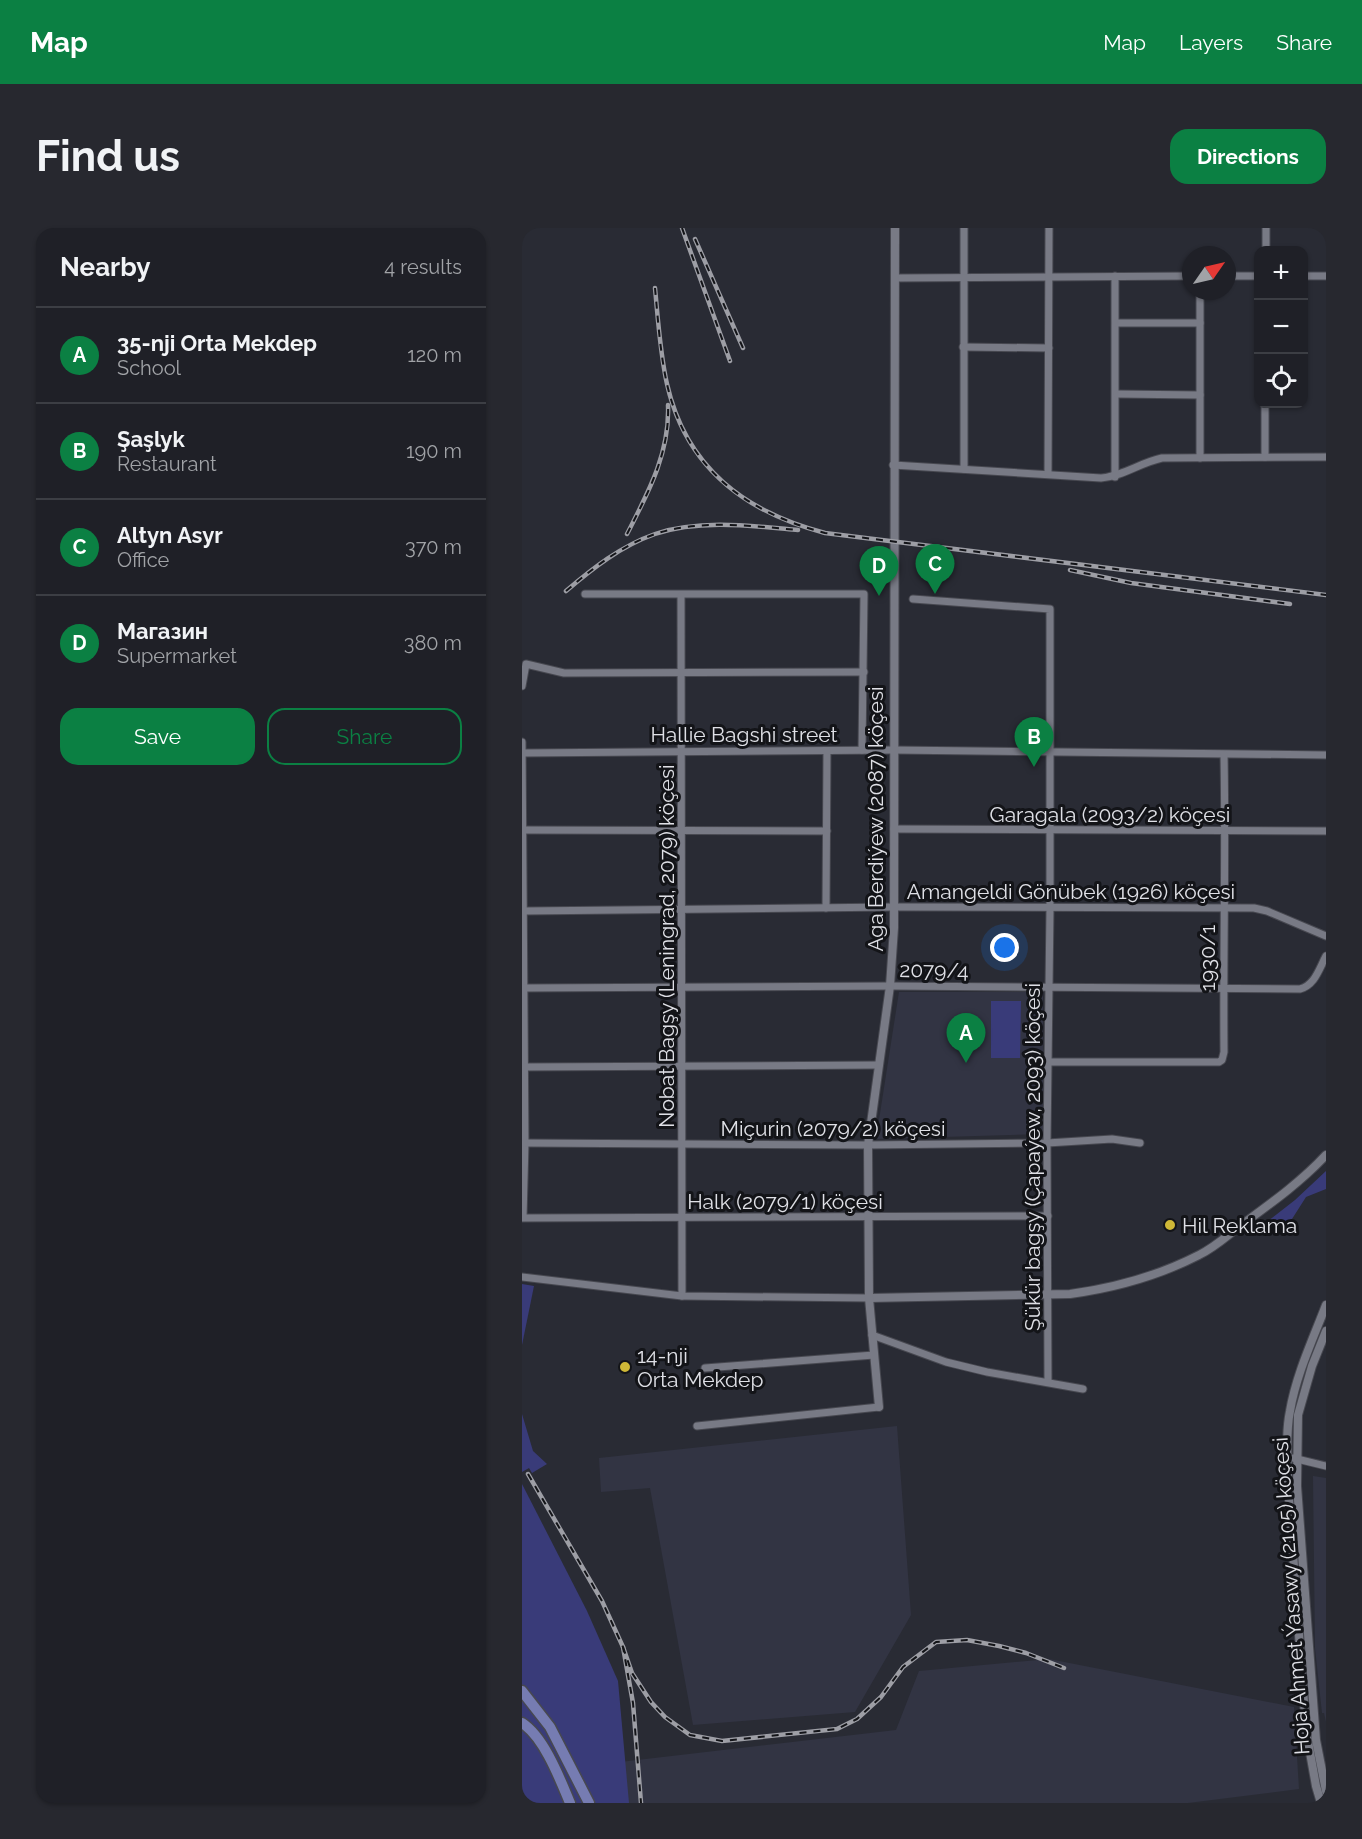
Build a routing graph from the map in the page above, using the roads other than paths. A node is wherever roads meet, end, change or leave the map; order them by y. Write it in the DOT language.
graph roads {
  1 [pos="895,228"];
  2 [pos="964,228"];
  3 [pos="1049,228"];
  4 [pos="1266,228"];
  5 [pos="1266,246"];
  6 [pos="1115,276"];
  7 [pos="1182,276"];
  8 [pos="1236,276"];
  9 [pos="1254,276"];
  10 [pos="1308,276"];
  11 [pos="1326,276"];
  12 [pos="895,278"];
  13 [pos="963,278"];
  14 [pos="1050,278"];
  15 [pos="1200,300"];
  16 [pos="1116,323"];
  17 [pos="1200,323"];
  18 [pos="963,347"];
  19 [pos="1049,348"];
  20 [pos="1117,394"];
  21 [pos="1200,394"];
  22 [pos="1265,408"];
  23 [pos="1265,456"];
  24 [pos="1326,457"];
  25 [pos="1200,458"];
  26 [pos="893,465"];
  27 [pos="964,469"];
  28 [pos="1047,474"];
  29 [pos="1115,477"];
  30 [pos="585,594"];
  31 [pos="681,596"];
  32 [pos="913,599"];
  33 [pos="864,672"];
  34 [pos="681,674"];
  35 [pos="522,686"];
  36 [pos="522,742"];
  37 [pos="862,750"];
  38 [pos="894,750"];
  39 [pos="682,751"];
  40 [pos="827,751"];
  41 [pos="1049,751"];
  42 [pos="522,753"];
  43 [pos="1224,755"];
  44 [pos="1326,755"];
  45 [pos="683,829"];
  46 [pos="894,829"];
  47 [pos="1049,829"];
  48 [pos="523,830"];
  49 [pos="826,831"];
  50 [pos="1226,831"];
  51 [pos="1326,831"];
  52 [pos="894,907"];
  53 [pos="826,908"];
  54 [pos="1050,909"];
  55 [pos="1223,909"];
  56 [pos="524,910"];
  57 [pos="683,910"];
  58 [pos="1326,936"];
  59 [pos="1326,956"];
  60 [pos="682,986"];
  61 [pos="890,986"];
  62 [pos="524,988"];
  63 [pos="1050,988"];
  64 [pos="1224,988"];
  65 [pos="1049,1062"];
  66 [pos="879,1065"];
  67 [pos="683,1066"];
  68 [pos="524,1067"];
  69 [pos="525,1143"];
  70 [pos="1047,1143"];
  71 [pos="1140,1143"];
  72 [pos="682,1145"];
  73 [pos="868,1145"];
  74 [pos="1326,1155"];
  75 [pos="1048,1216"];
  76 [pos="867,1217"];
  77 [pos="523,1218"];
  78 [pos="682,1218"];
  79 [pos="522,1277"];
  80 [pos="1048,1294"];
  81 [pos="682,1296"];
  82 [pos="869,1298"];
  83 [pos="1326,1305"];
  84 [pos="1326,1331"];
  85 [pos="872,1335"];
  86 [pos="874,1355"];
  87 [pos="705,1368"];
  88 [pos="1048,1382"];
  89 [pos="1083,1389"];
  90 [pos="879,1407"];
  91 [pos="697,1426"];
  92 [pos="1292,1458"];
  93 [pos="1326,1466"];
  94 [pos="522,1690"];
  95 [pos="522,1723"];
  96 [pos="1326,1791"];
  97 [pos="570,1803"];
  98 [pos="589,1803"];
  99 [pos="1321,1803"];
  1 -- 12 [label="street, Aga Berdiýew (2087) köçesi"];
  2 -- 13 [label="street"];
  3 -- 14 [label="street"];
  4 -- 5 [label="street"];
  6 -- 7 [label="street"];
  6 -- 14 [label="street"];
  6 -- 16 [label="street"];
  8 -- 9 [label="street"];
  10 -- 11 [label="street"];
  12 -- 13 [label="street"];
  12 -- 26 [label="street, Aga Berdiýew (2087) köçesi"];
  13 -- 14 [label="street"];
  13 -- 18 [label="street"];
  14 -- 19 [label="street"];
  15 -- 17 [label="street"];
  16 -- 17 [label="street"];
  16 -- 20 [label="street"];
  17 -- 21 [label="street"];
  18 -- 19 [label="street"];
  18 -- 27 [label="street"];
  19 -- 28 [label="street"];
  20 -- 21 [label="street"];
  20 -- 29 [label="street"];
  21 -- 25 [label="street"];
  22 -- 23 [label="street"];
  23 -- 24 [label="street"];
  23 -- 25 [label="street"];
  25 -- 29 [label="street"];
  26 -- 27 [label="street"];
  26 -- 38 [label="street, Aga Berdiýew (2087) köçesi"];
  27 -- 28 [label="street"];
  28 -- 29 [label="street"];
  30 -- 31 [label="street"];
  31 -- 33 [label="street"];
  31 -- 34 [label="street, Nobat Bagşy (Leningrad, 2079) köçesi"];
  32 -- 41 [label="street, Şükür bagşy (Çapaýew, 2093) köçesi"];
  33 -- 34 [label="street"];
  33 -- 37 [label="street"];
  34 -- 35 [label="street"];
  34 -- 39 [label="street, Nobat Bagşy (Leningrad, 2079) köçesi"];
  36 -- 42 [label="street"];
  37 -- 38 [label="street, Hallie Bagshi street"];
  37 -- 40 [label="street, Hallie Bagshi street"];
  38 -- 41 [label="street, Hallie Bagshi street"];
  38 -- 46 [label="street, Aga Berdiýew (2087) köçesi"];
  39 -- 40 [label="street, Hallie Bagshi street"];
  39 -- 42 [label="street, Hallie Bagshi street"];
  39 -- 45 [label="street, Nobat Bagşy (Leningrad, 2079) köçesi"];
  40 -- 49 [label="street"];
  41 -- 43 [label="street, Hallie Bagshi street"];
  41 -- 47 [label="street, Şükür bagşy (Çapaýew, 2093) köçesi"];
  42 -- 48 [label="street"];
  43 -- 44 [label="street, Hallie Bagshi street"];
  43 -- 50 [label="street, 1930/1"];
  45 -- 48 [label="street"];
  45 -- 49 [label="street"];
  45 -- 57 [label="street, Nobat Bagşy (Leningrad, 2079) köçesi"];
  46 -- 47 [label="street, Garagala (2093/2) köçesi"];
  46 -- 52 [label="street, Aga Berdiýew (2087) köçesi"];
  47 -- 50 [label="street, Garagala (2093/2) köçesi"];
  47 -- 54 [label="street, Şükür bagşy (Çapaýew, 2093) köçesi"];
  48 -- 56 [label="street"];
  49 -- 53 [label="street"];
  50 -- 51 [label="street, Garagala (2093/2) köçesi"];
  50 -- 55 [label="street, 1930/1"];
  52 -- 53 [label="street, Amangeldi Gönübek (1926) köçesi"];
  52 -- 54 [label="street, Amangeldi Gönübek (1926) köçesi"];
  52 -- 61 [label="street, Aga Berdiýew (2087) köçesi"];
  53 -- 57 [label="street, Amangeldi Gönübek (1926) köçesi"];
  54 -- 55 [label="street, Amangeldi Gönübek (1926) köçesi"];
  54 -- 63 [label="street, Şükür bagşy (Çapaýew, 2093) köçesi"];
  55 -- 58 [label="street, Amangeldi Gönübek (1926) köçesi"];
  55 -- 64 [label="street, 1930/1"];
  56 -- 57 [label="street, Amangeldi Gönübek (1926) köçesi"];
  56 -- 62 [label="street"];
  57 -- 60 [label="street, Nobat Bagşy (Leningrad, 2079) köçesi"];
  59 -- 64 [label="street, 2079/4 / 2079/4"];
  60 -- 61 [label="street, 2079/4 / 2079/4"];
  60 -- 62 [label="street, 2079/4 / 2079/4"];
  60 -- 67 [label="street, Nobat Bagşy (Leningrad, 2079) köçesi"];
  61 -- 63 [label="street, 2079/4 / 2079/4"];
  61 -- 66 [label="street, Aga Berdiýew (2087) köçesi"];
  62 -- 68 [label="street"];
  63 -- 64 [label="street, 2079/4 / 2079/4"];
  63 -- 65 [label="street, Şükür bagşy (Çapaýew, 2093) köçesi"];
  64 -- 65 [label="street, 1930/1"];
  65 -- 70 [label="street, Şükür bagşy (Çapaýew, 2093) köçesi"];
  66 -- 67 [label="street"];
  66 -- 73 [label="street, Aga Berdiýew (2087) köçesi"];
  67 -- 68 [label="street"];
  67 -- 72 [label="street, Nobat Bagşy (Leningrad, 2079) köçesi"];
  68 -- 69 [label="street"];
  69 -- 72 [label="street, Miçurin (2079/2) köçesi"];
  69 -- 77 [label="street"];
  70 -- 71 [label="street, Miçurin (2079/2) köçesi"];
  70 -- 73 [label="street, Miçurin (2079/2) köçesi"];
  70 -- 75 [label="street, Şükür bagşy (Çapaýew, 2093) köçesi"];
  72 -- 73 [label="street, Miçurin (2079/2) köçesi"];
  72 -- 78 [label="street, Nobat Bagşy (Leningrad, 2079) köçesi"];
  73 -- 76 [label="street, Aga Berdiýew (2087) köçesi"];
  74 -- 80 [label="street"];
  75 -- 76 [label="street, Halk (2079/1) köçesi"];
  75 -- 80 [label="street, Şükür bagşy (Çapaýew, 2093) köçesi"];
  76 -- 78 [label="street, Halk (2079/1) köçesi"];
  76 -- 82 [label="street, Aga Berdiýew (2087) köçesi"];
  77 -- 78 [label="street, Halk (2079/1) köçesi"];
  78 -- 81 [label="street, Nobat Bagşy (Leningrad, 2079) köçesi"];
  79 -- 81 [label="street"];
  80 -- 82 [label="street"];
  80 -- 88 [label="street, Şükür bagşy (Çapaýew, 2093) köçesi"];
  81 -- 82 [label="street"];
  82 -- 85 [label="street, Aga Berdiýew (2087) köçesi"];
  83 -- 92 [label="street, Hoja Ahmet Ýasawy (2105) köçesi"];
  84 -- 92 [label="street, Hoja Ahmet Ýasawy (2105) köçesi"];
  85 -- 86 [label="street, Aga Berdiýew (2087) köçesi"];
  85 -- 88 [label="street"];
  86 -- 87 [label="street"];
  86 -- 90 [label="street, Aga Berdiýew (2087) köçesi"];
  88 -- 89 [label="street"];
  90 -- 91 [label="street"];
  92 -- 93 [label="street"];
  92 -- 96 [label="street, Hoja Ahmet Ýasawy (2105) köçesi"];
  92 -- 99 [label="street, Hoja Ahmet Ýasawy (2105) köçesi"];
  94 -- 98 [label="highway"];
  95 -- 97 [label="highway"];
}
